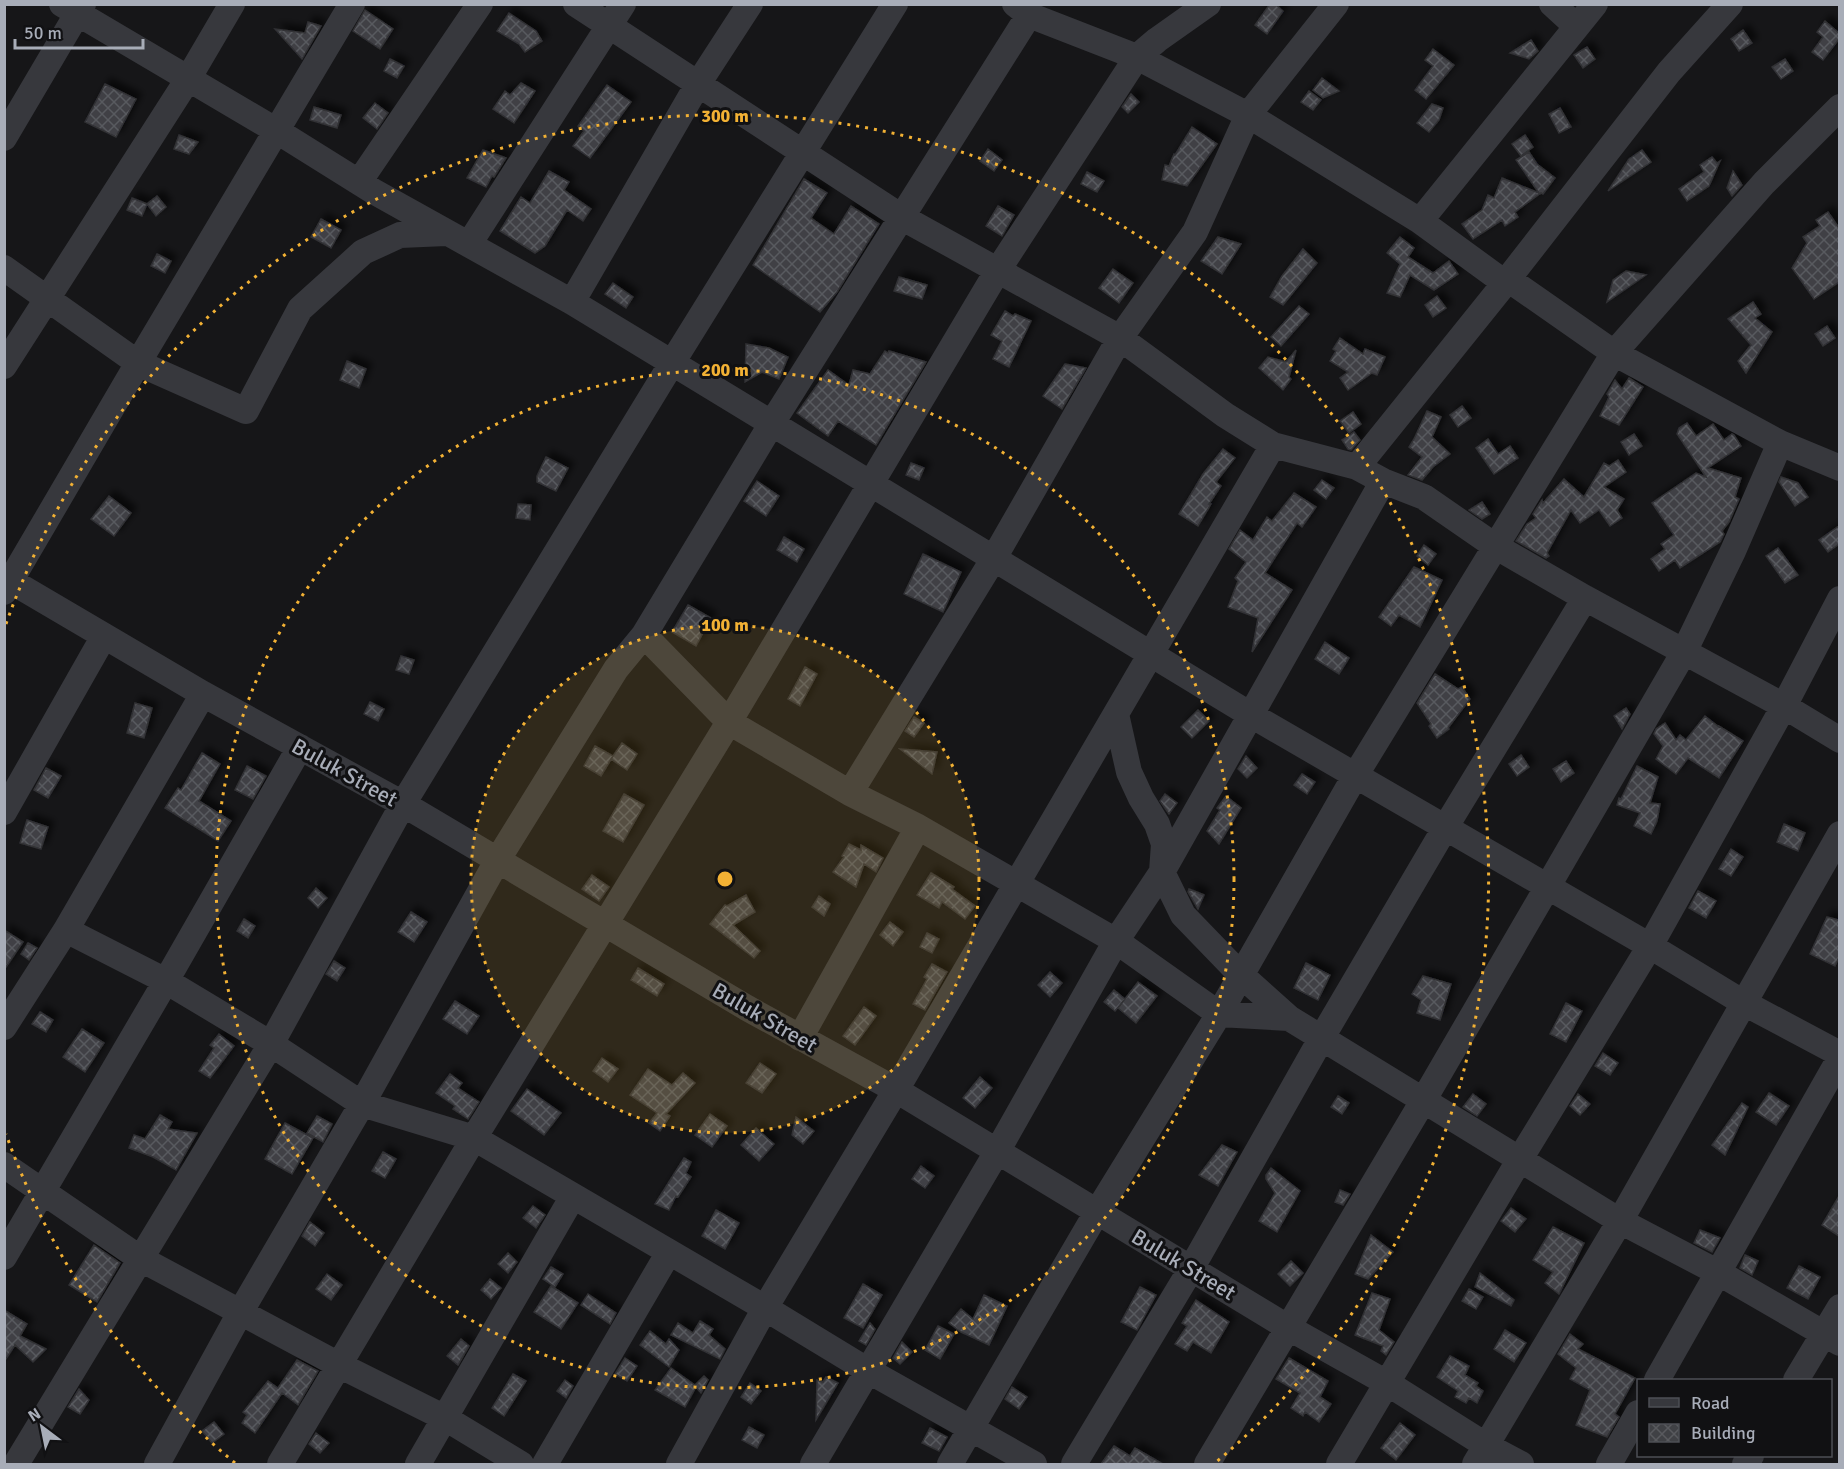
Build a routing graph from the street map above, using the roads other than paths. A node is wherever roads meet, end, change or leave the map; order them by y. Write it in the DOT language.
graph roads {
  1 [pos="232,4"];
  2 [pos="352,4"];
  3 [pos="480,4"];
  4 [pos="576,4"];
  5 [pos="750,4"];
  6 [pos="895,4"];
  7 [pos="1208,4"];
  8 [pos="1336,4"];
  9 [pos="1552,4"];
  10 [pos="1595,4"];
  11 [pos="1730,4"];
  12 [pos="75,8"];
  13 [pos="1022,10"];
  14 [pos="616,15"];
  15 [pos="1576,26"];
  16 [pos="1137,57"];
  17 [pos="188,79"];
  18 [pos="698,84"];
  19 [pos="1839,106"];
  20 [pos="1248,115"];
  21 [pos="278,131"];
  22 [pos="4,138"];
  23 [pos="802,153"];
  24 [pos="359,182"];
  25 [pos="903,218"];
  26 [pos="1420,221"];
  27 [pos="446,232"];
  28 [pos="469,244"];
  29 [pos="4,268"];
  30 [pos="998,270"];
  31 [pos="1506,281"];
  32 [pos="47,298"];
  33 [pos="572,302"];
  34 [pos="1120,338"];
  35 [pos="1614,353"];
  36 [pos="138,363"];
  37 [pos="672,363"];
  38 [pos="4,366"];
  39 [pos="772,423"];
  40 [pos="1780,443"];
  41 [pos="1273,445"];
  42 [pos="1357,467"];
  43 [pos="1839,468"];
  44 [pos="1383,481"];
  45 [pos="872,484"];
  46 [pos="1495,546"];
  47 [pos="994,558"];
  48 [pos="7,583"];
  49 [pos="1585,598"];
  50 [pos="1839,599"];
  51 [pos="644,634"];
  52 [pos="104,636"];
  53 [pos="1684,652"];
  54 [pos="1150,654"];
  55 [pos="203,694"];
  56 [pos="1784,706"];
  57 [pos="1116,714"];
  58 [pos="1251,715"];
  59 [pos="729,722"];
  60 [pos="1839,740"];
  61 [pos="300,747"];
  62 [pos="1355,776"];
  63 [pos="850,793"];
  64 [pos="403,804"];
  65 [pos="4,812"];
  66 [pos="918,827"];
  67 [pos="1445,828"];
  68 [pos="1839,834"];
  69 [pos="497,861"];
  70 [pos="1162,872"];
  71 [pos="1016,885"];
  72 [pos="1547,887"];
  73 [pos="604,924"];
  74 [pos="66,930"];
  75 [pos="1116,941"];
  76 [pos="1650,946"];
  77 [pos="1241,975"];
  78 [pos="166,981"];
  79 [pos="1744,1003"];
  80 [pos="1219,1014"];
  81 [pos="1289,1018"];
  82 [pos="4,1027"];
  83 [pos="800,1038"];
  84 [pos="1321,1039"];
  85 [pos="271,1044"];
  86 [pos="1839,1056"];
  87 [pos="896,1090"];
  88 [pos="1423,1101"];
  89 [pos="362,1104"];
  90 [pos="474,1138"];
  91 [pos="998,1150"];
  92 [pos="1520,1159"];
  93 [pos="4,1166"];
  94 [pos="42,1193"];
  95 [pos="573,1196"];
  96 [pos="1097,1212"];
  97 [pos="1620,1221"];
  98 [pos="669,1252"];
  99 [pos="4,1257"];
  100 [pos="141,1259"];
  101 [pos="1191,1269"];
  102 [pos="1719,1273"];
  103 [pos="1839,1307"];
  104 [pos="765,1308"];
  105 [pos="241,1311"];
  106 [pos="1289,1328"];
  107 [pos="1832,1338"];
  108 [pos="339,1365"];
  109 [pos="867,1371"];
  110 [pos="1658,1379"];
  111 [pos="1797,1379"];
  112 [pos="1387,1383"];
  113 [pos="1637,1415"];
  114 [pos="445,1418"];
  115 [pos="970,1428"];
  116 [pos="1481,1455"];
  117 [pos="4,1461"];
  118 [pos="10,1464"];
  119 [pos="16,1464"];
  120 [pos="157,1464"];
  121 [pos="280,1464"];
  122 [pos="418,1464"];
  123 [pos="521,1464"];
  124 [pos="545,1464"];
  125 [pos="680,1464"];
  126 [pos="813,1464"];
  127 [pos="950,1464"];
  128 [pos="1034,1464"];
  129 [pos="1074,1464"];
  130 [pos="1207,1464"];
  131 [pos="1339,1464"];
  132 [pos="1521,1464"];
  133 [pos="1609,1464"];
  1 -- 17 [label="street"];
  2 -- 21 [label="street"];
  3 -- 24 [label="street"];
  4 -- 14 [label="street"];
  5 -- 18 [label="street"];
  6 -- 23 [label="street"];
  7 -- 16 [label="street"];
  8 -- 20 [label="street"];
  9 -- 15 [label="street"];
  10 -- 15 [label="street"];
  11 -- 31 [label="street"];
  12 -- 17 [label="street"];
  12 -- 22 [label="street"];
  13 -- 16 [label="street"];
  13 -- 25 [label="street"];
  14 -- 18 [label="street"];
  14 -- 28 [label="street"];
  15 -- 26 [label="street"];
  16 -- 20 [label="street"];
  16 -- 30 [label="street"];
  17 -- 21 [label="street"];
  17 -- 32 [label="street"];
  18 -- 23 [label="street"];
  18 -- 33 [label="street"];
  19 -- 35 [label="street"];
  20 -- 26 [label="street"];
  20 -- 34 [label="street"];
  21 -- 24 [label="street"];
  21 -- 36 [label="street"];
  23 -- 25 [label="street"];
  23 -- 37 [label="street"];
  24 -- 27 [label="street"];
  25 -- 30 [label="street"];
  25 -- 39 [label="street"];
  26 -- 31 [label="street"];
  27 -- 28 [label="street"];
  27 -- 36 [label="street"];
  28 -- 33 [label="street"];
  29 -- 32 [label="street"];
  30 -- 34 [label="street"];
  30 -- 45 [label="street"];
  31 -- 35 [label="street"];
  31 -- 42 [label="street"];
  32 -- 36 [label="street"];
  32 -- 38 [label="street"];
  33 -- 37 [label="street"];
  34 -- 41 [label="street"];
  34 -- 47 [label="street"];
  35 -- 40 [label="street"];
  35 -- 46 [label="street"];
  36 -- 48 [label="street"];
  37 -- 39 [label="street"];
  37 -- 64 [label="street"];
  39 -- 45 [label="street"];
  39 -- 51 [label="street"];
  40 -- 43 [label="street"];
  40 -- 53 [label="street"];
  41 -- 42 [label="street"];
  41 -- 54 [label="street"];
  42 -- 44 [label="street"];
  44 -- 46 [label="street"];
  44 -- 58 [label="street"];
  45 -- 47 [label="street"];
  45 -- 59 [label="street"];
  46 -- 49 [label="street"];
  46 -- 62 [label="street"];
  47 -- 54 [label="street"];
  47 -- 63 [label="street"];
  48 -- 52 [label="street, Buluk Street"];
  49 -- 53 [label="street"];
  49 -- 67 [label="street"];
  50 -- 56 [label="street"];
  51 -- 59 [label="street"];
  51 -- 69 [label="street"];
  52 -- 55 [label="street, Buluk Street"];
  52 -- 65 [label="street"];
  53 -- 56 [label="street"];
  53 -- 72 [label="street"];
  54 -- 57 [label="street"];
  54 -- 58 [label="street"];
  55 -- 61 [label="street, Buluk Street"];
  55 -- 74 [label="street"];
  56 -- 60 [label="street"];
  56 -- 76 [label="street"];
  57 -- 70 [label="street"];
  57 -- 71 [label="street"];
  58 -- 62 [label="street"];
  58 -- 70 [label="street"];
  59 -- 63 [label="street"];
  59 -- 73 [label="street"];
  61 -- 64 [label="street, Buluk Street"];
  61 -- 78 [label="street"];
  62 -- 67 [label="street"];
  62 -- 77 [label="street"];
  63 -- 66 [label="street"];
  64 -- 69 [label="street, Buluk Street"];
  64 -- 85 [label="street"];
  66 -- 71 [label="street"];
  66 -- 83 [label="street"];
  67 -- 72 [label="street"];
  67 -- 84 [label="street"];
  68 -- 79 [label="street"];
  69 -- 73 [label="street, Buluk Street"];
  69 -- 89 [label="street"];
  70 -- 75 [label="street"];
  70 -- 77 [label="street"];
  71 -- 75 [label="street"];
  71 -- 87 [label="street"];
  72 -- 76 [label="street"];
  72 -- 88 [label="street"];
  73 -- 83 [label="street, Buluk Street"];
  73 -- 90 [label="street"];
  74 -- 78 [label="street"];
  74 -- 82 [label="street"];
  75 -- 80 [label="street"];
  75 -- 91 [label="street"];
  76 -- 79 [label="street"];
  76 -- 92 [label="street"];
  77 -- 80 [label="street"];
  77 -- 81 [label="street"];
  78 -- 85 [label="street"];
  78 -- 94 [label="street"];
  79 -- 86 [label="street"];
  79 -- 97 [label="street"];
  80 -- 81 [label="street"];
  80 -- 96 [label="street"];
  81 -- 84 [label="street"];
  83 -- 87 [label="street, Buluk Street"];
  84 -- 88 [label="street"];
  84 -- 101 [label="street"];
  85 -- 89 [label="street"];
  85 -- 100 [label="street"];
  86 -- 102 [label="street"];
  87 -- 91 [label="street, Buluk Street"];
  87 -- 104 [label="street"];
  88 -- 92 [label="street"];
  88 -- 106 [label="street"];
  89 -- 90 [label="street"];
  89 -- 105 [label="street"];
  90 -- 95 [label="street"];
  90 -- 108 [label="street"];
  91 -- 96 [label="street, Buluk Street"];
  91 -- 109 [label="street"];
  92 -- 97 [label="street"];
  92 -- 112 [label="street"];
  93 -- 94 [label="street"];
  94 -- 99 [label="street"];
  94 -- 100 [label="street"];
  95 -- 98 [label="street"];
  95 -- 114 [label="street"];
  96 -- 101 [label="street, Buluk Street"];
  96 -- 115 [label="street"];
  97 -- 102 [label="street"];
  97 -- 116 [label="street"];
  98 -- 104 [label="street"];
  98 -- 124 [label="street"];
  100 -- 105 [label="street"];
  100 -- 119 [label="street"];
  101 -- 106 [label="street, Buluk Street"];
  101 -- 129 [label="street"];
  102 -- 107 [label="street"];
  102 -- 110 [label="street"];
  103 -- 107 [label="street"];
  104 -- 109 [label="street"];
  104 -- 125 [label="street"];
  105 -- 108 [label="street"];
  105 -- 120 [label="street"];
  106 -- 112 [label="street, Buluk Street"];
  106 -- 130 [label="street"];
  107 -- 111 [label="street"];
  108 -- 114 [label="street"];
  108 -- 121 [label="street"];
  109 -- 115 [label="street"];
  109 -- 126 [label="street"];
  112 -- 116 [label="street, Buluk Street"];
  112 -- 131 [label="street"];
  113 -- 133 [label="street"];
  114 -- 122 [label="street"];
  114 -- 123 [label="street"];
  115 -- 127 [label="street"];
  115 -- 128 [label="street"];
  116 -- 132 [label="street, Buluk Street"];
  117 -- 118 [label="street"];
}
